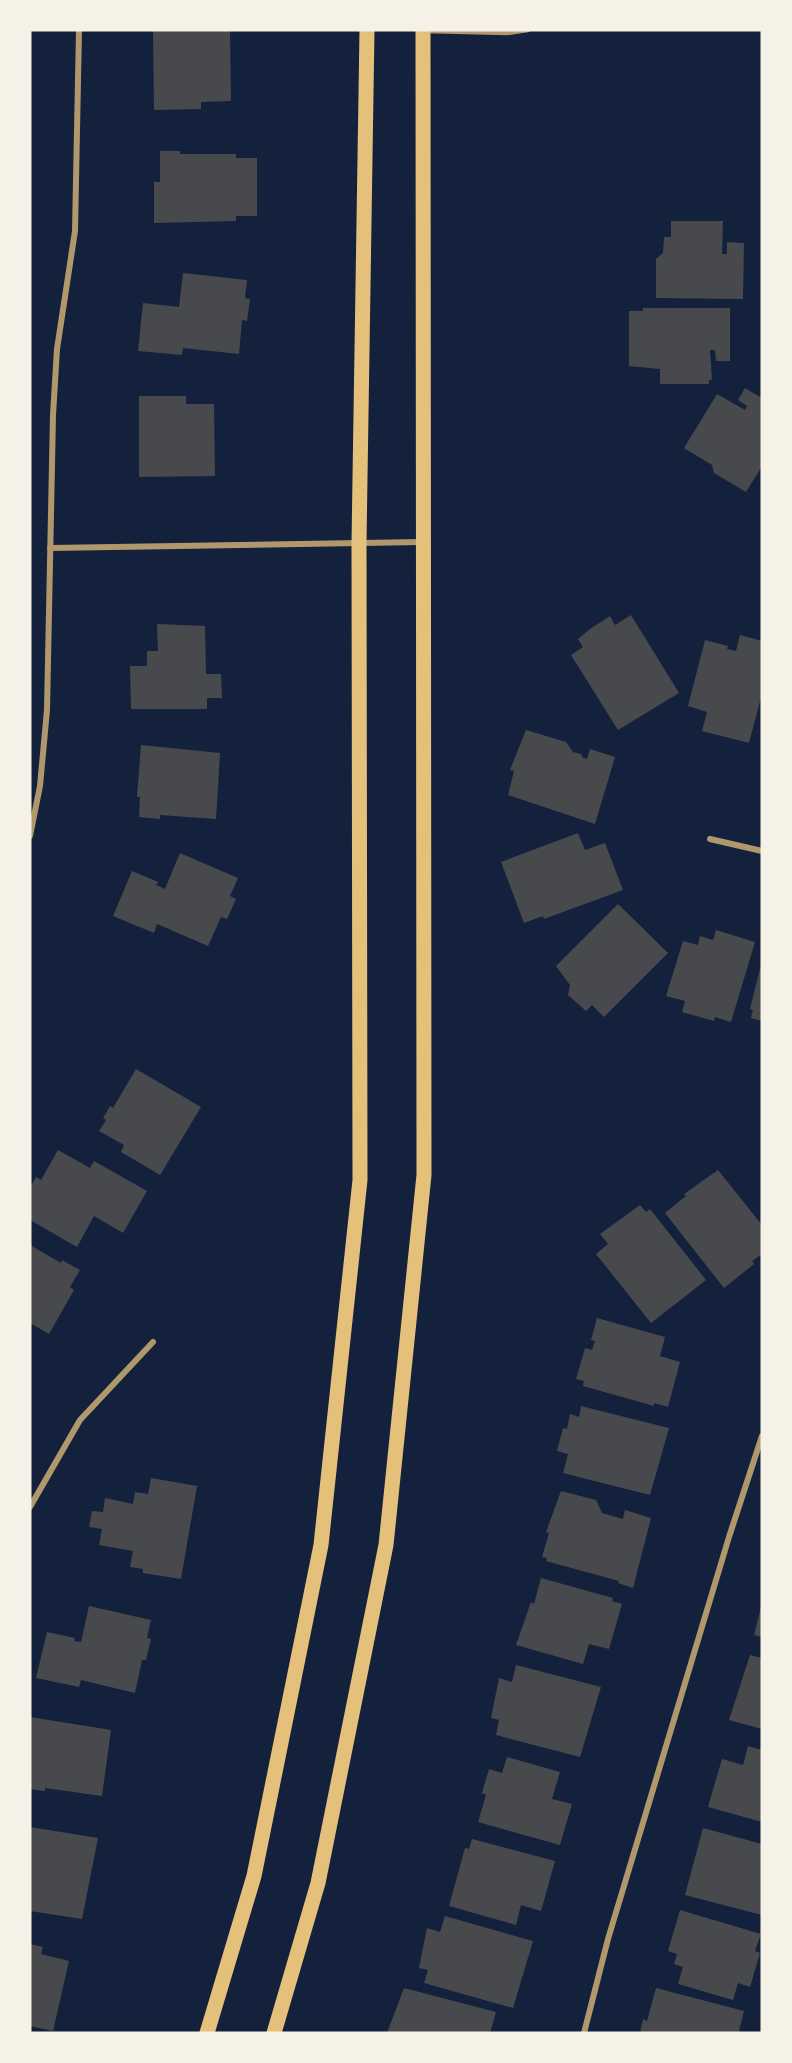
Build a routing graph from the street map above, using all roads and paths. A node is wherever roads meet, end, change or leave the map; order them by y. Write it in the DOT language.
graph roads {
  1 [pos="79,30"];
  2 [pos="367,30"];
  3 [pos="528,30"];
  4 [pos="423,31"];
  5 [pos="424,542"];
  6 [pos="359,543"];
  7 [pos="50,548"];
  8 [pos="30,836"];
  9 [pos="710,839"];
  10 [pos="762,851"];
  11 [pos="153,1342"];
  12 [pos="762,1436"];
  13 [pos="30,1507"];
  14 [pos="207,2033"];
  15 [pos="274,2033"];
  16 [pos="584,2033"];
  1 -- 7 [label="street"];
  2 -- 6 [label="main road"];
  3 -- 4 [label="lane"];
  4 -- 5 [label="main road"];
  5 -- 6 [label="street"];
  5 -- 15 [label="main road"];
  6 -- 7 [label="street"];
  6 -- 14 [label="main road"];
  7 -- 8 [label="street"];
  9 -- 10 [label="street"];
  11 -- 13 [label="street"];
  12 -- 16 [label="street"];
}
